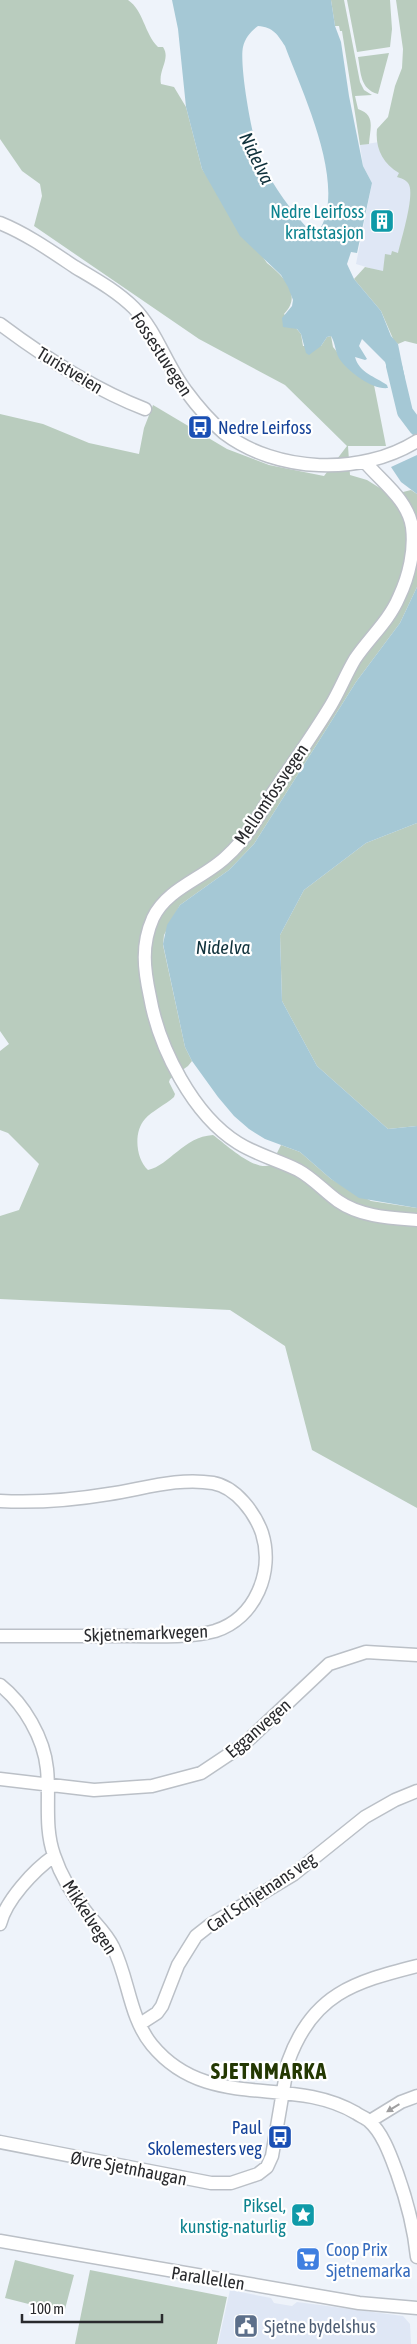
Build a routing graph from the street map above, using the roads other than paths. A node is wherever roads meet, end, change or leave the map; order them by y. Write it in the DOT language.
graph roads {
  1 [pos="0,223"];
  2 [pos="0,324"];
  3 [pos="145,409"];
  4 [pos="417,441"];
  5 [pos="366,462"];
  6 [pos="417,1220"];
  7 [pos="0,1501"];
  8 [pos="0,1636"];
  9 [pos="417,1655"];
  10 [pos="0,1685"];
  11 [pos="0,1779"];
  12 [pos="48,1786"];
  13 [pos="417,1791"];
  14 [pos="54,1856"];
  15 [pos="0,1924"];
  16 [pos="417,1966"];
  17 [pos="140,2024"];
  18 [pos="282,2094"];
  19 [pos="417,2096"];
  20 [pos="370,2121"];
  21 [pos="0,2142"];
  22 [pos="0,2241"];
  23 [pos="417,2257"];
  24 [pos="417,2308"];
  1 -- 5 [label="street, Fossestuvegen"];
  2 -- 3 [label="street, Turistveien"];
  4 -- 5 [label="street, Fossestuvegen"];
  5 -- 6 [label="street, Mellomfossvegen"];
  7 -- 8 [label="street, Skjetnemarkvegen"];
  9 -- 12 [label="street, Egganvegen"];
  10 -- 12 [label="street, Mikkelvegen"];
  11 -- 12 [label="street, Egganvegen"];
  12 -- 14 [label="street, Mikkelvegen"];
  13 -- 17 [label="street, Carl Schjetnans veg"];
  14 -- 15 [label="street"];
  14 -- 17 [label="street, Mikkelvegen"];
  16 -- 18 [label="street"];
  17 -- 18 [label="street, Mikkelvegen"];
  18 -- 20 [label="street"];
  18 -- 21 [label="street, Øvre Sjetnhaugan"];
  19 -- 20 [label="street, one-way"];
  20 -- 23 [label="street"];
  22 -- 24 [label="street, Parallellen"];
}
